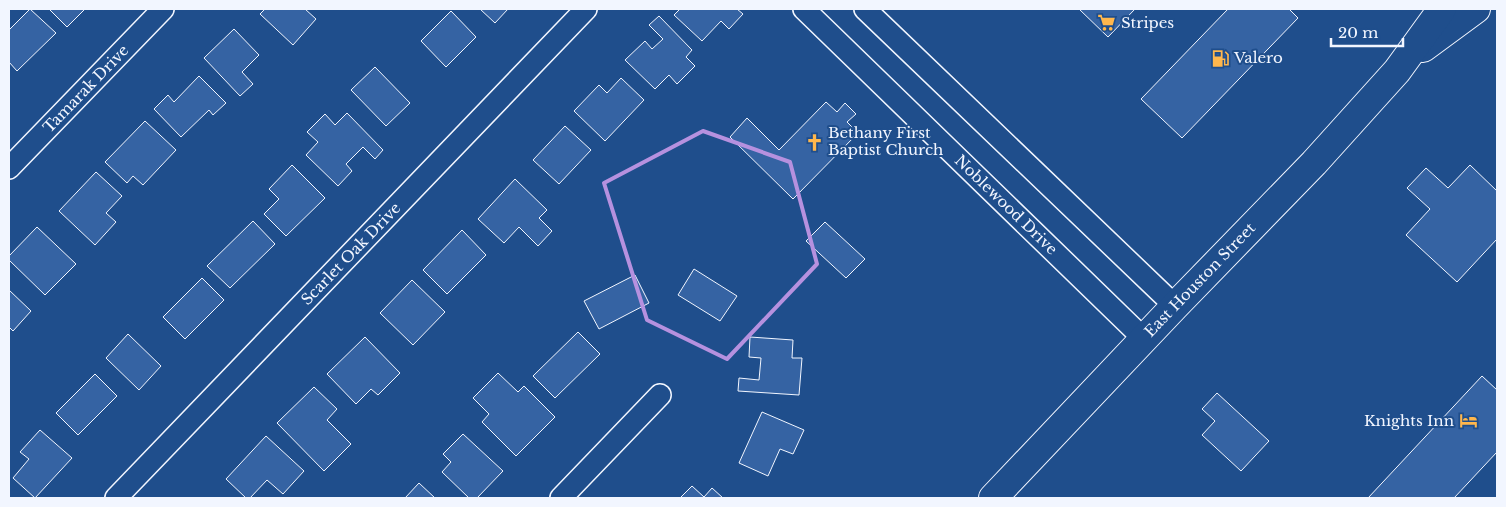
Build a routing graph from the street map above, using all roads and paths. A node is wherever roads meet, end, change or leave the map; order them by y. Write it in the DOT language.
graph roads {
  1 [pos="163,9"];
  2 [pos="586,9"];
  3 [pos="804,9"];
  4 [pos="865,9"];
  5 [pos="1442,9"];
  6 [pos="1476,9"];
  7 [pos="1405,60"];
  8 [pos="9,168"];
  9 [pos="1175,306"];
  10 [pos="1144,339"];
  11 [pos="660,395"];
  12 [pos="116,498"];
  13 [pos="561,498"];
  14 [pos="993,498"];
  1 -- 8 [label="street, Tamarak Drive"];
  2 -- 12 [label="street, Scarlet Oak Drive"];
  3 -- 10 [label="street, Noblewood Drive"];
  4 -- 9 [label="street"];
  5 -- 7 [label="main road, East Houston Street"];
  6 -- 7 [label="main road, East Houston Street"];
  7 -- 9 [label="main road, East Houston Street"];
  9 -- 10 [label="main road, East Houston Street"];
  10 -- 14 [label="main road, East Houston Street"];
  11 -- 13 [label="street"];
}
